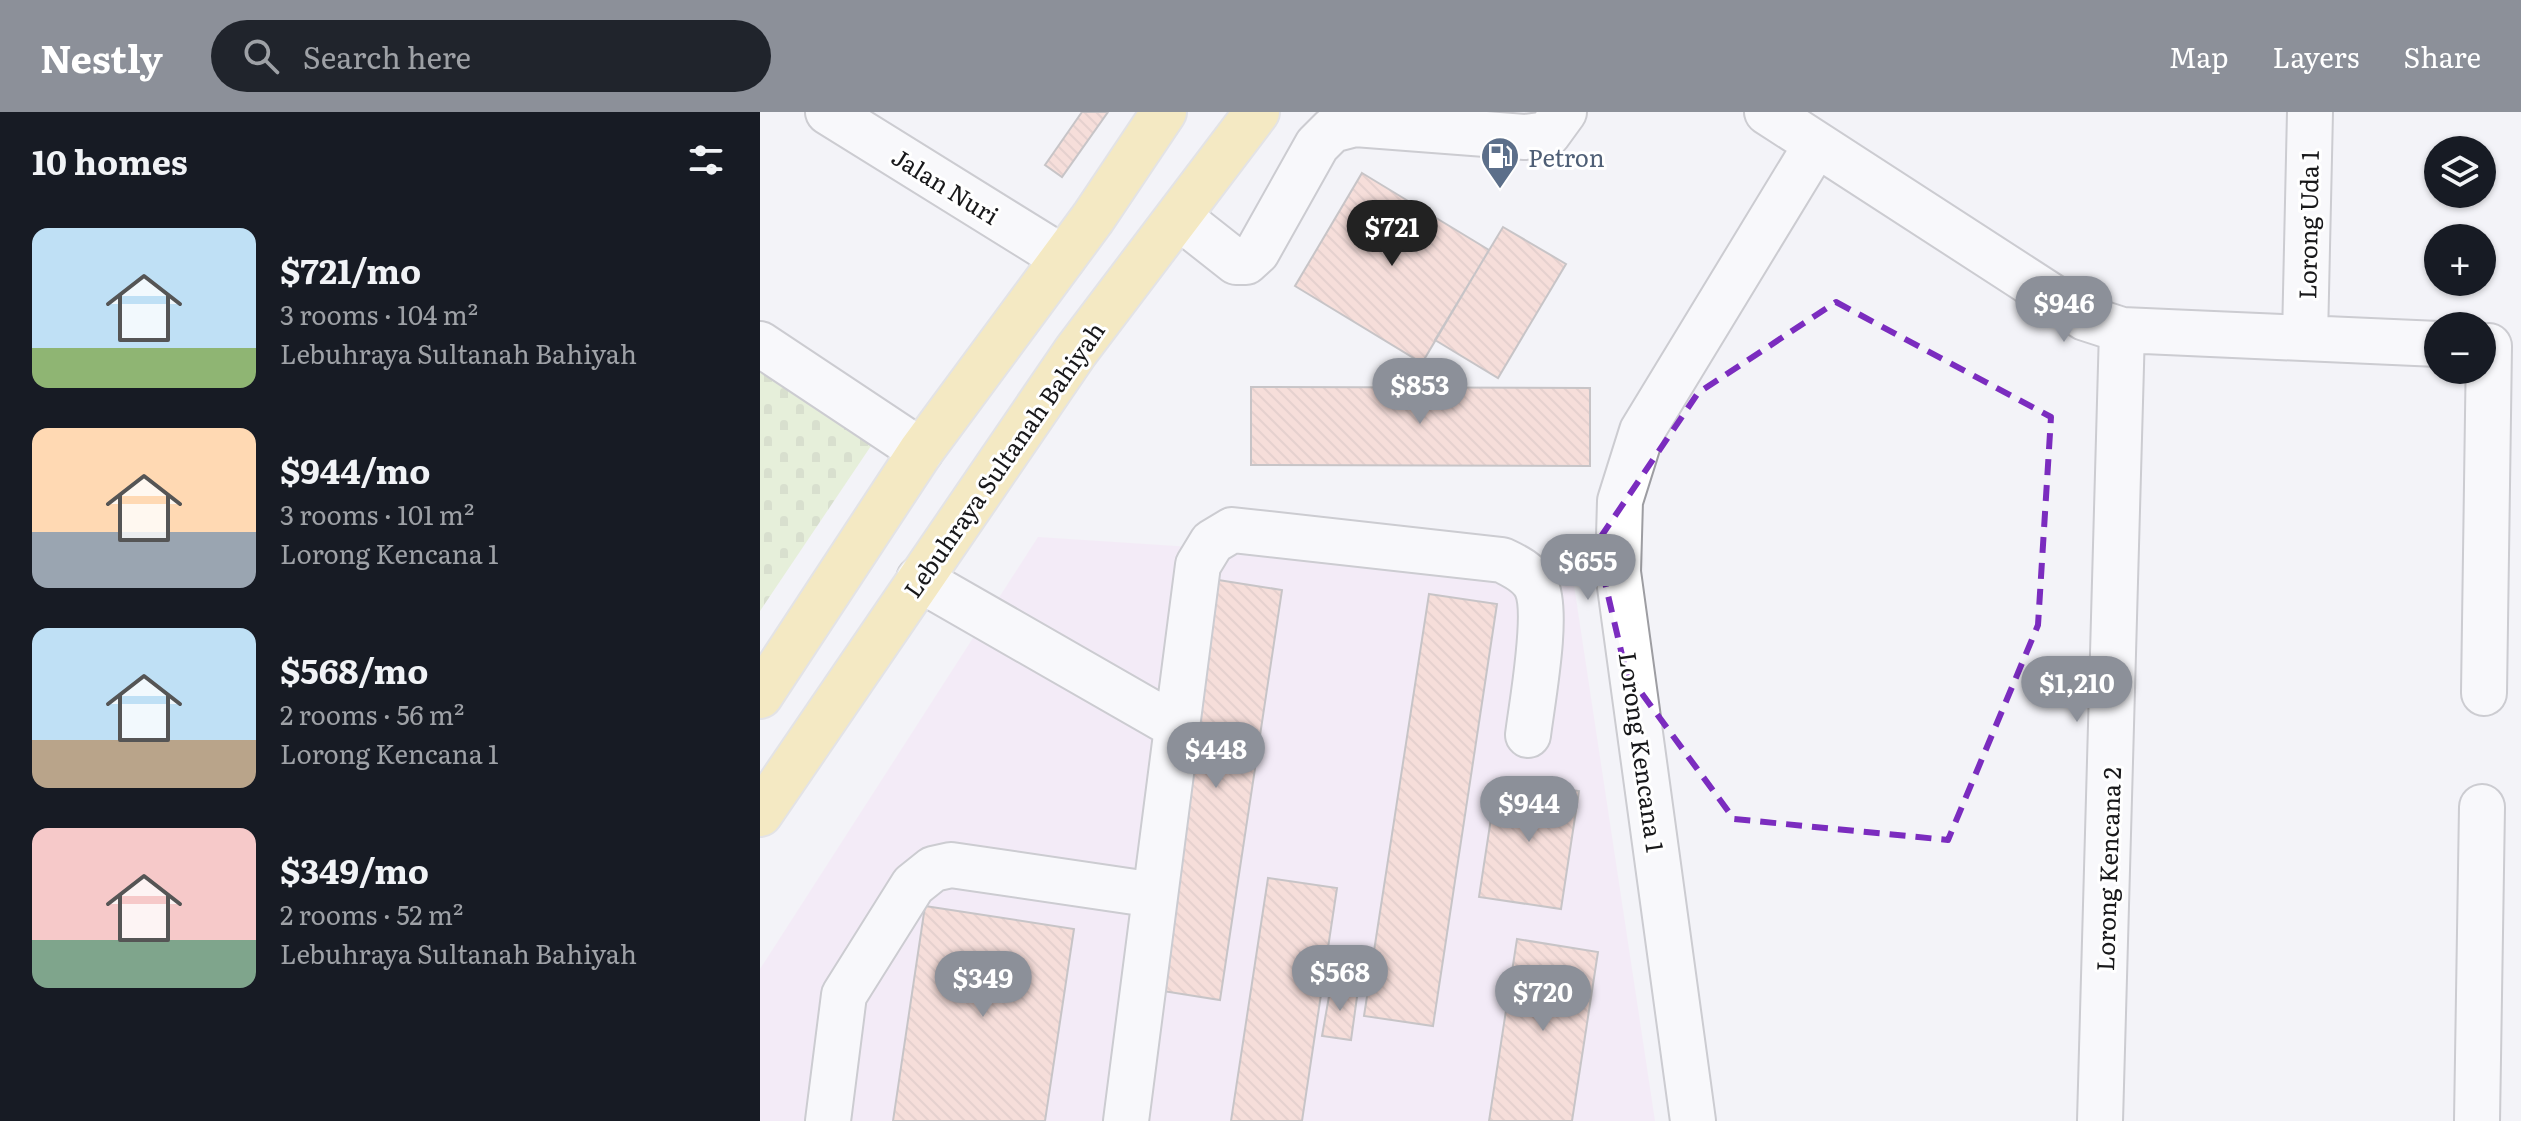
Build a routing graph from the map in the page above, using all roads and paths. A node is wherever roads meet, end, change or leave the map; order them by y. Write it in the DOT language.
graph roads {
  1 [pos="828,112"];
  2 [pos="1164,112"];
  3 [pos="1257,112"];
  4 [pos="1564,112"];
  5 [pos="1767,112"];
  6 [pos="2310,112"];
  7 [pos="1816,145"];
  8 [pos="1179,217"];
  9 [pos="1063,258"];
  10 [pos="2122,330"];
  11 [pos="2305,338"];
  12 [pos="2424,343"];
  13 [pos="760,344"];
  14 [pos="2497,345"];
  15 [pos="921,451"];
  16 [pos="919,579"];
  17 [pos="2484,693"];
  18 [pos="760,696"];
  19 [pos="1177,727"];
  20 [pos="1528,735"];
  21 [pos="2482,807"];
  22 [pos="760,814"];
  23 [pos="1155,895"];
  24 [pos="828,1121"];
  25 [pos="1126,1121"];
  26 [pos="1693,1121"];
  27 [pos="2100,1121"];
  28 [pos="2477,1121"];
  1 -- 9 [label="street, Jalan Nuri"];
  2 -- 9 [label="main road"];
  3 -- 8 [label="main road, Lebuhraya Sultanah Bahiyah"];
  4 -- 8 [label="street"];
  5 -- 7 [label="street"];
  6 -- 11 [label="street, Lorong Uda 1"];
  7 -- 10 [label="street"];
  7 -- 26 [label="street, Lorong Kencana 1"];
  8 -- 16 [label="main road, Lebuhraya Sultanah Bahiyah"];
  9 -- 15 [label="main road"];
  10 -- 11 [label="street"];
  10 -- 27 [label="street, Lorong Kencana 2"];
  11 -- 12 [label="street"];
  13 -- 15 [label="street"];
  14 -- 17 [label="street"];
  15 -- 18 [label="main road"];
  16 -- 19 [label="street"];
  16 -- 22 [label="main road, Lebuhraya Sultanah Bahiyah"];
  19 -- 20 [label="street"];
  19 -- 23 [label="street"];
  21 -- 28 [label="street"];
  23 -- 24 [label="street"];
  23 -- 25 [label="street"];
}
